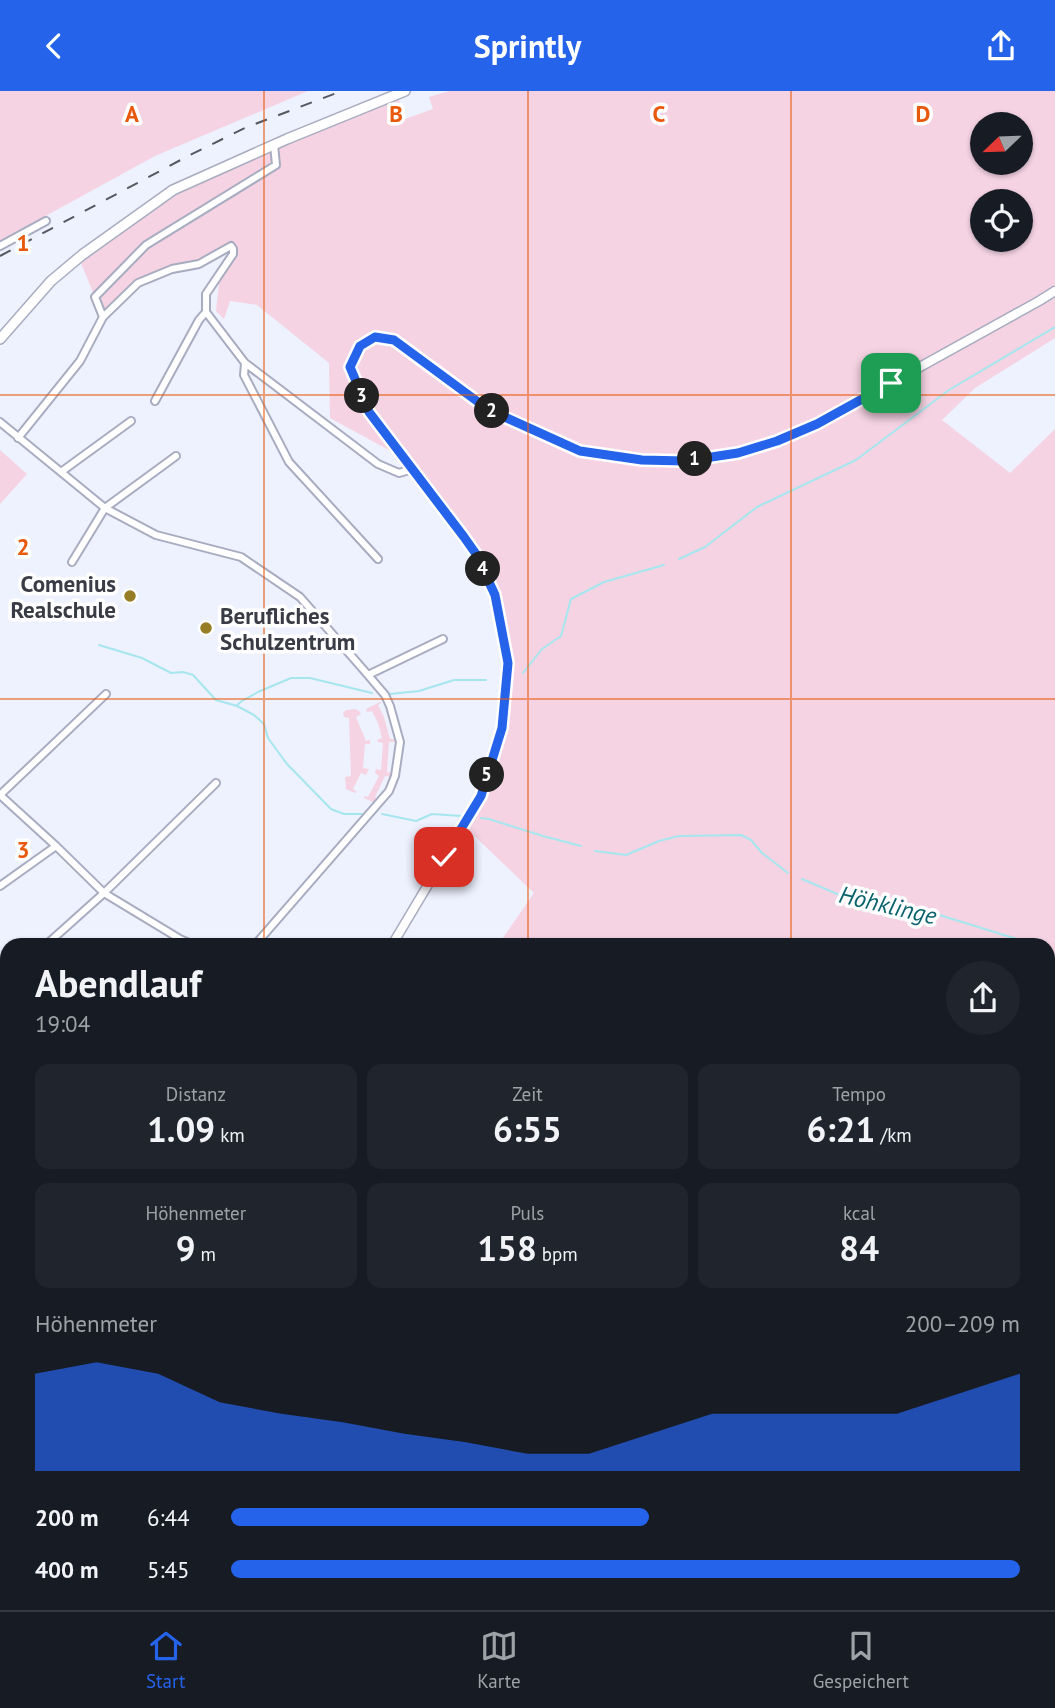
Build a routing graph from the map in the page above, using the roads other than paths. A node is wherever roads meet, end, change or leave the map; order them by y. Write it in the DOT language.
graph roads {
  1 [pos="405,91"];
  2 [pos="274,145"];
  3 [pos="46,221"];
  4 [pos="0,246"];
  5 [pos="1055,291"];
  6 [pos="206,312"];
  7 [pos="103,317"];
  8 [pos="0,339"];
  9 [pos="245,363"];
  10 [pos="155,401"];
  11 [pos="131,421"];
  12 [pos="0,422"];
  13 [pos="19,438"];
  14 [pos="176,456"];
  15 [pos="413,469"];
  16 [pos="61,472"];
  17 [pos="105,508"];
  18 [pos="378,559"];
  19 [pos="72,562"];
  20 [pos="443,639"];
  21 [pos="368,675"];
  22 [pos="106,694"];
  23 [pos="216,783"];
  24 [pos="0,795"];
  25 [pos="56,846"];
  26 [pos="0,886"];
  27 [pos="104,893"];
  28 [pos="54,938"];
  29 [pos="178,938"];
  30 [pos="261,938"];
  31 [pos="395,938"];
  1 -- 2 [label="main road"];
  2 -- 7 [label="street"];
  2 -- 8 [label="main road"];
  3 -- 4 [label="street"];
  5 -- 15 [label="street"];
  6 -- 7 [label="street"];
  6 -- 9 [label="street"];
  6 -- 10 [label="street"];
  7 -- 13 [label="street"];
  9 -- 15 [label="street"];
  9 -- 18 [label="street"];
  11 -- 16 [label="street"];
  12 -- 13 [label="street"];
  13 -- 16 [label="street"];
  14 -- 17 [label="street"];
  15 -- 31 [label="street"];
  16 -- 17 [label="street"];
  17 -- 19 [label="street"];
  17 -- 21 [label="street"];
  20 -- 21 [label="street"];
  21 -- 30 [label="street"];
  22 -- 24 [label="street"];
  23 -- 27 [label="street"];
  24 -- 25 [label="street"];
  25 -- 26 [label="street"];
  25 -- 27 [label="street"];
  27 -- 28 [label="street"];
  27 -- 29 [label="street"];
}
